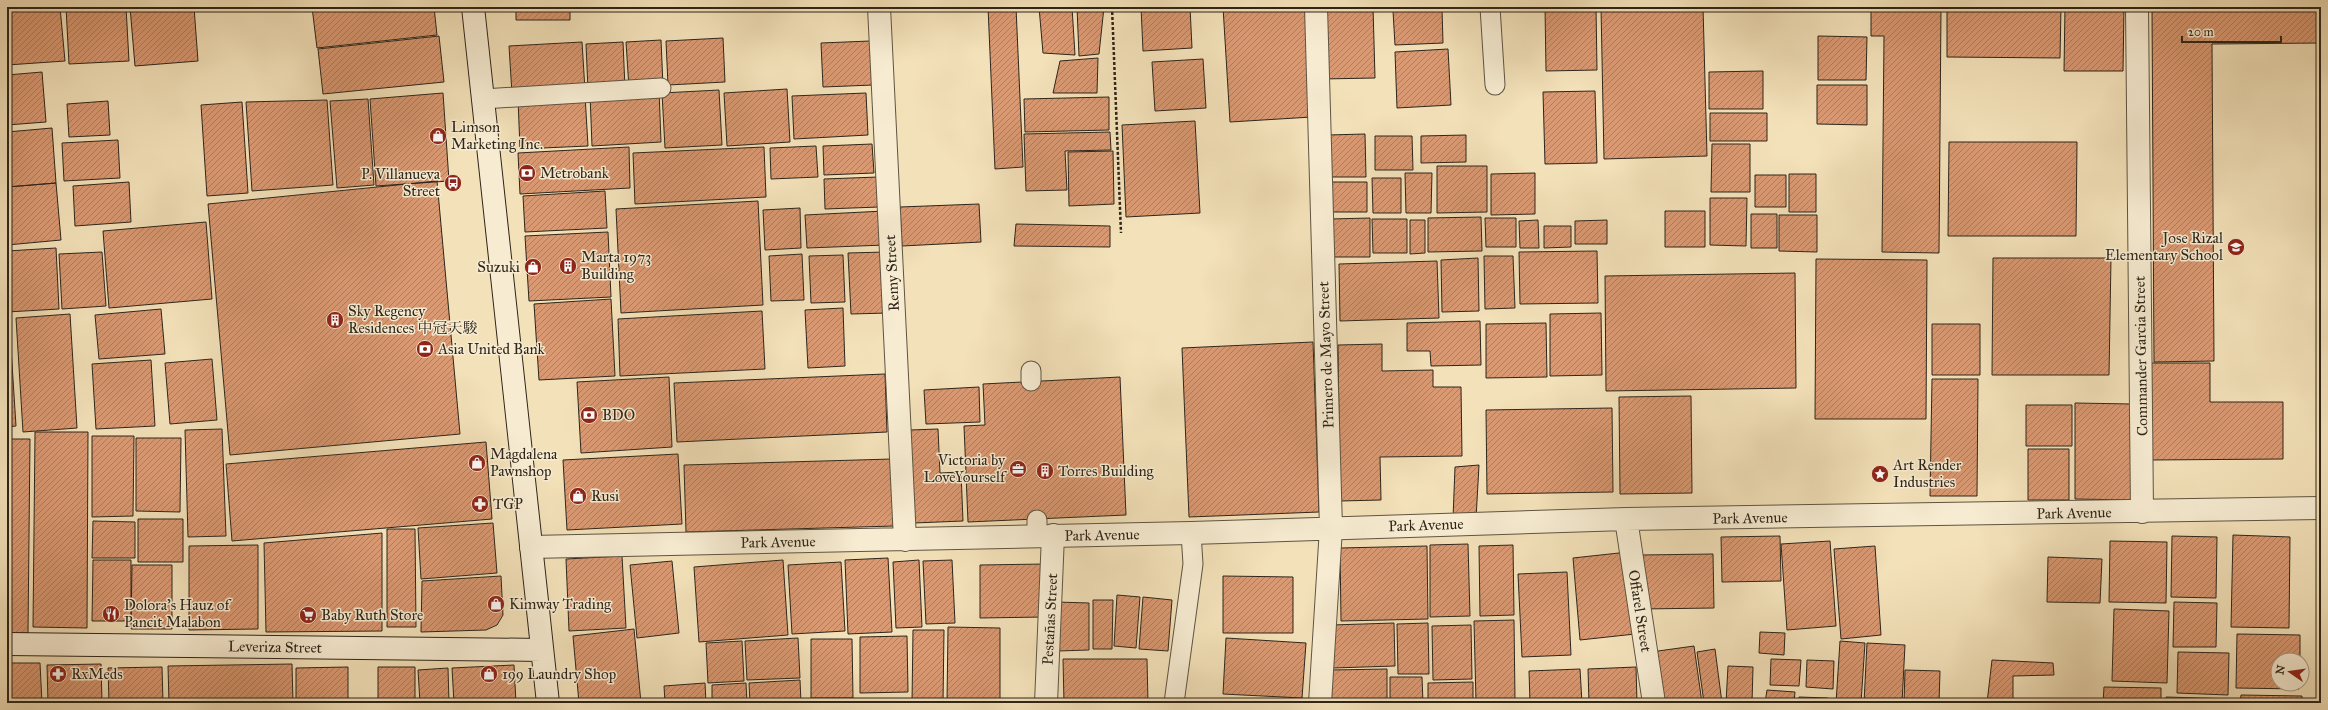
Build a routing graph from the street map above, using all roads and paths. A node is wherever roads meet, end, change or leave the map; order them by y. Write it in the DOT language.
graph roads {
  1 [pos="473,7"];
  2 [pos="879,7"];
  3 [pos="1112,7"];
  4 [pos="1316,7"];
  5 [pos="1490,7"];
  6 [pos="2137,7"];
  7 [pos="1495,85"];
  8 [pos="661,88"];
  9 [pos="483,99"];
  10 [pos="1121,233"];
  11 [pos="2321,508"];
  12 [pos="2142,512"];
  13 [pos="1626,519"];
  14 [pos="1331,528"];
  15 [pos="1042,530"];
  16 [pos="1191,533"];
  17 [pos="905,540"];
  18 [pos="531,547"];
  19 [pos="7,644"];
  20 [pos="542,650"];
  21 [pos="548,703"];
  22 [pos="1046,703"];
  23 [pos="1174,703"];
  24 [pos="1320,703"];
  25 [pos="1654,703"];
  1 -- 9 [label="street"];
  2 -- 17 [label="street, Remy Street"];
  3 -- 10 [label="path"];
  4 -- 14 [label="street, Primero de Mayo Street"];
  5 -- 7 [label="lane"];
  6 -- 12 [label="street, Commander Garcia Street"];
  8 -- 9 [label="lane"];
  9 -- 18 [label="street"];
  11 -- 12 [label="street, Park Avenue"];
  12 -- 13 [label="street, Park Avenue"];
  13 -- 14 [label="street, Park Avenue"];
  13 -- 25 [label="street, Offarel Street"];
  14 -- 16 [label="street, Park Avenue"];
  14 -- 24 [label="street, Primero de Mayo Street"];
  15 -- 16 [label="street, Park Avenue"];
  15 -- 17 [label="street, Park Avenue"];
  15 -- 22 [label="street, Pestañas Street"];
  16 -- 23 [label="lane"];
  17 -- 18 [label="street, Park Avenue"];
  18 -- 20 [label="street"];
  19 -- 20 [label="street, Leveriza Street"];
  20 -- 21 [label="street"];
}
